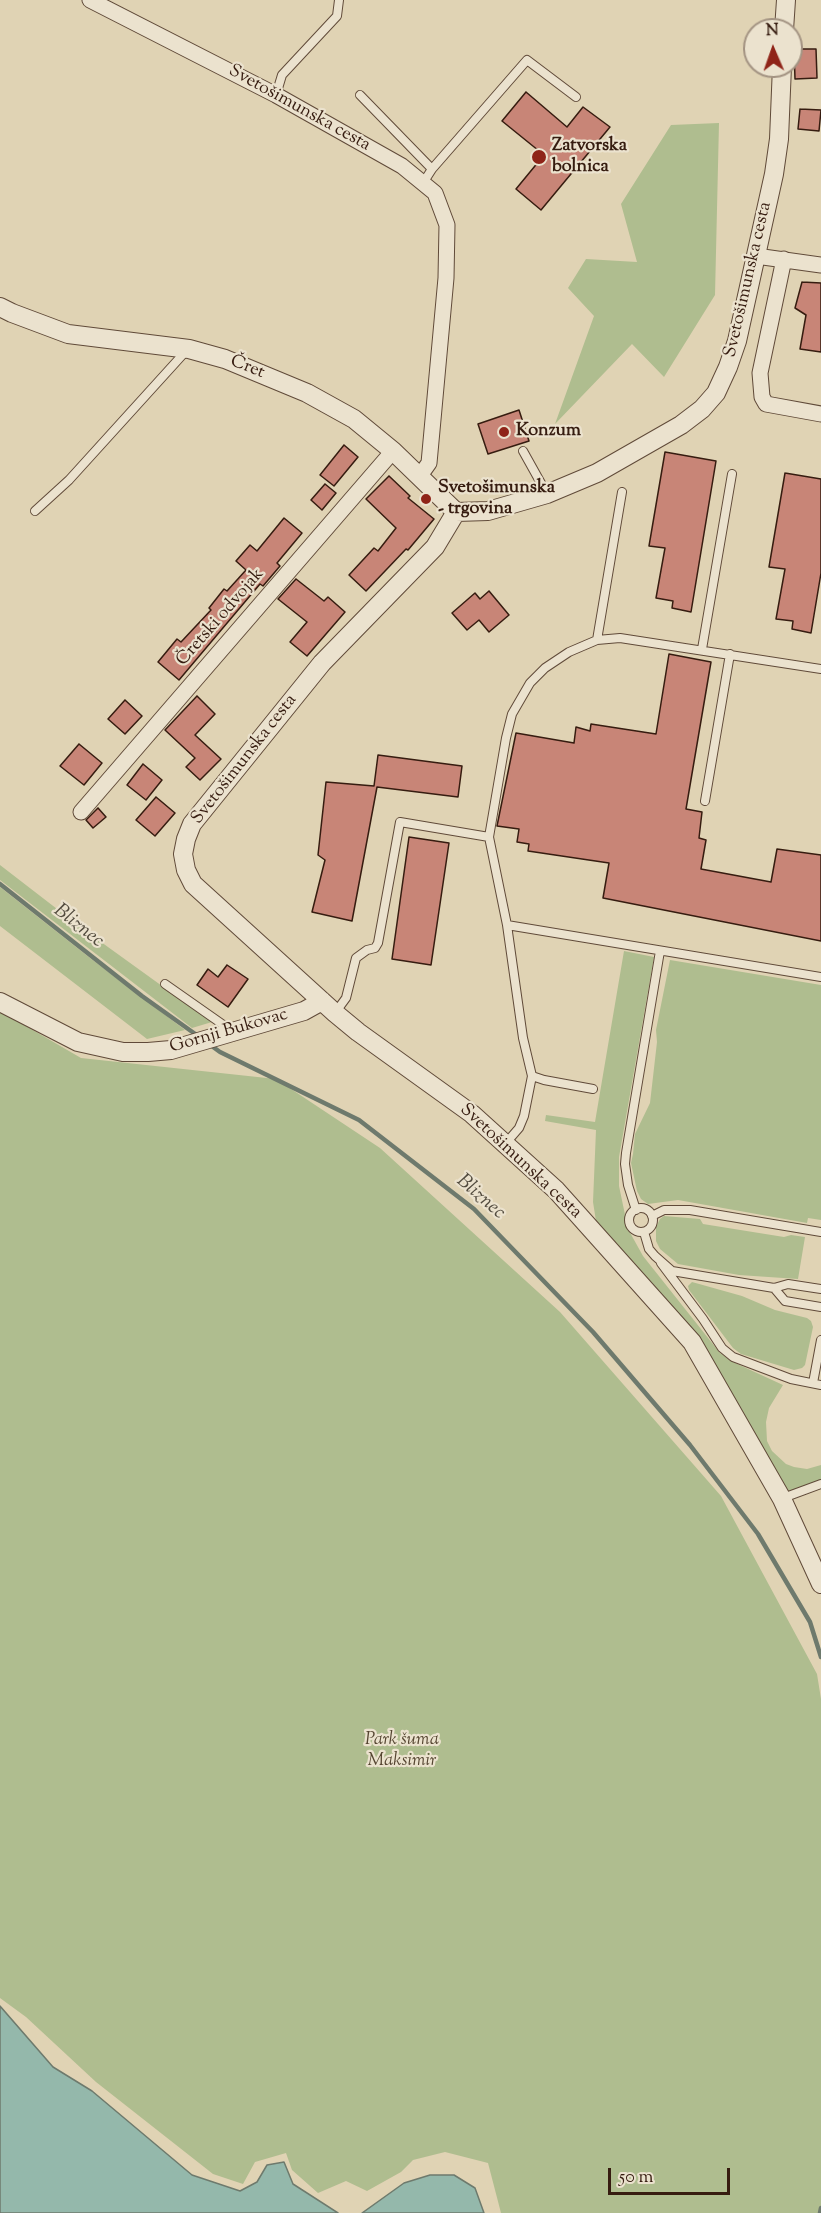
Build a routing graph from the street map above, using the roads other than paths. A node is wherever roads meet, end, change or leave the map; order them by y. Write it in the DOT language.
graph roads {
  1 [pos="90,0"];
  2 [pos="339,0"];
  3 [pos="786,0"];
  4 [pos="785,18"];
  5 [pos="782,78"];
  6 [pos="276,95"];
  7 [pos="360,95"];
  8 [pos="576,97"];
  9 [pos="432,169"];
  10 [pos="423,183"];
  11 [pos="756,256"];
  12 [pos="784,259"];
  13 [pos="821,265"];
  14 [pos="0,307"];
  15 [pos="189,349"];
  16 [pos="821,414"];
  17 [pos="393,451"];
  18 [pos="523,451"];
  19 [pos="732,474"];
  20 [pos="419,477"];
  21 [pos="622,492"];
  22 [pos="547,494"];
  23 [pos="35,512"];
  24 [pos="456,512"];
  25 [pos="597,640"];
  26 [pos="702,649"];
  27 [pos="730,654"];
  28 [pos="821,669"];
  29 [pos="705,801"];
  30 [pos="81,812"];
  31 [pos="489,837"];
  32 [pos="507,925"];
  33 [pos="660,951"];
  34 [pos="821,977"];
  35 [pos="165,984"];
  36 [pos="0,1002"];
  37 [pos="329,1007"];
  38 [pos="227,1033"];
  39 [pos="532,1076"];
  40 [pos="593,1089"];
  41 [pos="505,1144"];
  42 [pos="636,1210"];
  43 [pos="652,1216"];
  44 [pos="645,1232"];
  45 [pos="821,1232"];
  46 [pos="661,1263"];
  47 [pos="774,1288"];
  48 [pos="821,1289"];
  49 [pos="821,1306"];
  50 [pos="821,1340"];
  51 [pos="817,1384"];
  52 [pos="821,1484"];
  53 [pos="782,1499"];
  54 [pos="821,1584"];
  1 -- 6 [label="street, Svetošimunska cesta"];
  2 -- 6 [label="lane"];
  3 -- 4 [label="street"];
  5 -- 11 [label="street, Svetošimunska cesta"];
  6 -- 10 [label="street, Svetošimunska cesta"];
  7 -- 9 [label="lane"];
  8 -- 9 [label="lane"];
  9 -- 10 [label="lane"];
  10 -- 20 [label="street, Svetošimunska cesta"];
  11 -- 12 [label="street"];
  11 -- 22 [label="street, Svetošimunska cesta"];
  12 -- 13 [label="street"];
  12 -- 16 [label="street"];
  14 -- 15 [label="street, Čret"];
  15 -- 17 [label="street, Čret"];
  15 -- 23 [label="lane"];
  17 -- 20 [label="street, Čret"];
  17 -- 30 [label="street, Čretski odvojak"];
  18 -- 22 [label="lane"];
  19 -- 26 [label="lane"];
  20 -- 24 [label="street, Čret"];
  21 -- 25 [label="lane"];
  22 -- 24 [label="street, Svetošimunska cesta"];
  24 -- 37 [label="street, Svetošimunska cesta"];
  25 -- 26 [label="lane"];
  25 -- 31 [label="lane"];
  26 -- 27 [label="lane"];
  27 -- 28 [label="lane"];
  27 -- 29 [label="lane"];
  31 -- 32 [label="lane"];
  31 -- 37 [label="lane"];
  32 -- 33 [label="lane"];
  32 -- 39 [label="lane"];
  33 -- 34 [label="lane"];
  33 -- 42 [label="lane"];
  35 -- 38 [label="lane"];
  36 -- 38 [label="street, Gornji Bukovac"];
  37 -- 38 [label="street, Gornji Bukovac"];
  37 -- 41 [label="street, Svetošimunska cesta"];
  39 -- 40 [label="lane"];
  39 -- 41 [label="lane"];
  41 -- 53 [label="street, Svetošimunska cesta"];
  42 -- 43 [label="lane"];
  42 -- 44 [label="lane"];
  43 -- 44 [label="lane"];
  43 -- 45 [label="lane"];
  44 -- 46 [label="lane"];
  46 -- 47 [label="lane"];
  46 -- 51 [label="lane"];
  47 -- 48 [label="lane"];
  47 -- 49 [label="lane"];
  50 -- 51 [label="lane"];
  52 -- 53 [label="lane"];
  53 -- 54 [label="street, Svetošimunska cesta"];
}
